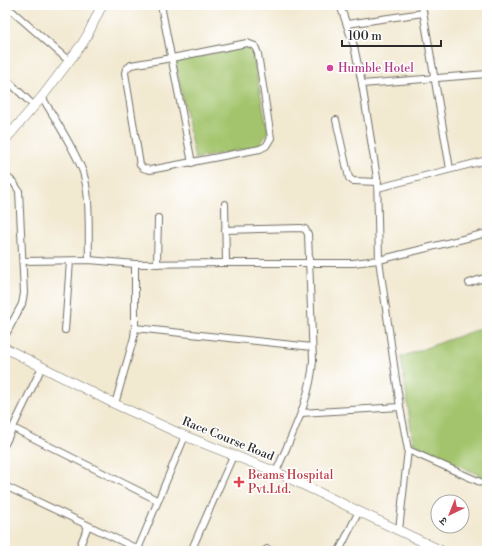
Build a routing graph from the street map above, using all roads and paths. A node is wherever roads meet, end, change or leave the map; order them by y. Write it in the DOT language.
graph roads {
  1 [pos="102,5"];
  2 [pos="161,5"];
  3 [pos="340,5"];
  4 [pos="422,5"];
  5 [pos="12,11"];
  6 [pos="423,13"];
  7 [pos="347,24"];
  8 [pos="172,58"];
  9 [pos="69,61"];
  10 [pos="487,74"];
  11 [pos="5,78"];
  12 [pos="435,79"];
  13 [pos="362,84"];
  14 [pos="42,96"];
  15 [pos="34,106"];
  16 [pos="336,120"];
  17 [pos="5,140"];
  18 [pos="487,160"];
  19 [pos="192,162"];
  20 [pos="450,169"];
  21 [pos="5,175"];
  22 [pos="378,185"];
  23 [pos="225,204"];
  24 [pos="158,218"];
  25 [pos="225,230"];
  26 [pos="487,233"];
  27 [pos="89,260"];
  28 [pos="380,260"];
  29 [pos="22,261"];
  30 [pos="70,261"];
  31 [pos="226,263"];
  32 [pos="309,263"];
  33 [pos="134,264"];
  34 [pos="157,264"];
  35 [pos="487,277"];
  36 [pos="469,283"];
  37 [pos="135,328"];
  38 [pos="65,330"];
  39 [pos="5,336"];
  40 [pos="312,347"];
  41 [pos="5,348"];
  42 [pos="42,367"];
  43 [pos="116,404"];
  44 [pos="400,407"];
  45 [pos="301,414"];
  46 [pos="12,428"];
  47 [pos="185,436"];
  48 [pos="5,444"];
  49 [pos="408,450"];
  50 [pos="233,456"];
  51 [pos="276,472"];
  52 [pos="487,485"];
  53 [pos="5,486"];
  54 [pos="157,500"];
  55 [pos="360,511"];
  56 [pos="88,526"];
  57 [pos="399,530"];
  58 [pos="140,550"];
  59 [pos="78,551"];
  60 [pos="191,551"];
  61 [pos="264,551"];
  62 [pos="273,551"];
  63 [pos="339,551"];
  64 [pos="442,551"];
  1 -- 9 [label="street"];
  2 -- 8 [label="street"];
  3 -- 7 [label="street"];
  4 -- 6 [label="street"];
  5 -- 9 [label="street"];
  6 -- 7 [label="street"];
  6 -- 12 [label="street"];
  7 -- 13 [label="street"];
  8 -- 19 [label="street"];
  8 -- 19 [label="street"];
  8 -- 19 [label="street"];
  9 -- 14 [label="street"];
  10 -- 12 [label="street"];
  11 -- 15 [label="street"];
  12 -- 13 [label="street"];
  12 -- 20 [label="street"];
  13 -- 22 [label="street"];
  14 -- 15 [label="street"];
  14 -- 27 [label="street"];
  15 -- 17 [label="street"];
  16 -- 22 [label="street"];
  18 -- 20 [label="street"];
  20 -- 22 [label="street"];
  21 -- 29 [label="street"];
  22 -- 28 [label="street"];
  23 -- 25 [label="street"];
  24 -- 34 [label="street"];
  25 -- 31 [label="street"];
  25 -- 32 [label="street"];
  26 -- 28 [label="street"];
  27 -- 30 [label="street"];
  27 -- 33 [label="street"];
  28 -- 32 [label="street"];
  28 -- 44 [label="street"];
  29 -- 30 [label="street"];
  29 -- 39 [label="street"];
  30 -- 38 [label="street"];
  31 -- 32 [label="street"];
  31 -- 34 [label="street"];
  32 -- 40 [label="street"];
  33 -- 34 [label="street"];
  33 -- 37 [label="street"];
  35 -- 36 [label="street"];
  37 -- 40 [label="street"];
  37 -- 43 [label="street"];
  40 -- 45 [label="street"];
  41 -- 42 [label="street, Race Course Road"];
  42 -- 43 [label="street, Race Course Road"];
  42 -- 46 [label="street"];
  43 -- 47 [label="street, Race Course Road"];
  44 -- 45 [label="street"];
  44 -- 49 [label="street"];
  45 -- 51 [label="street"];
  46 -- 48 [label="street"];
  46 -- 54 [label="street"];
  47 -- 50 [label="street, Race Course Road"];
  47 -- 54 [label="street"];
  49 -- 52 [label="street"];
  49 -- 57 [label="street"];
  50 -- 51 [label="street, Race Course Road"];
  50 -- 60 [label="street"];
  51 -- 55 [label="street, Race Course Road"];
  53 -- 56 [label="street"];
  54 -- 58 [label="street"];
  55 -- 57 [label="street, Race Course Road"];
  55 -- 63 [label="street"];
  56 -- 58 [label="street"];
  56 -- 59 [label="street"];
  57 -- 64 [label="street, Race Course Road"];
  61 -- 62 [label="street"];
}
